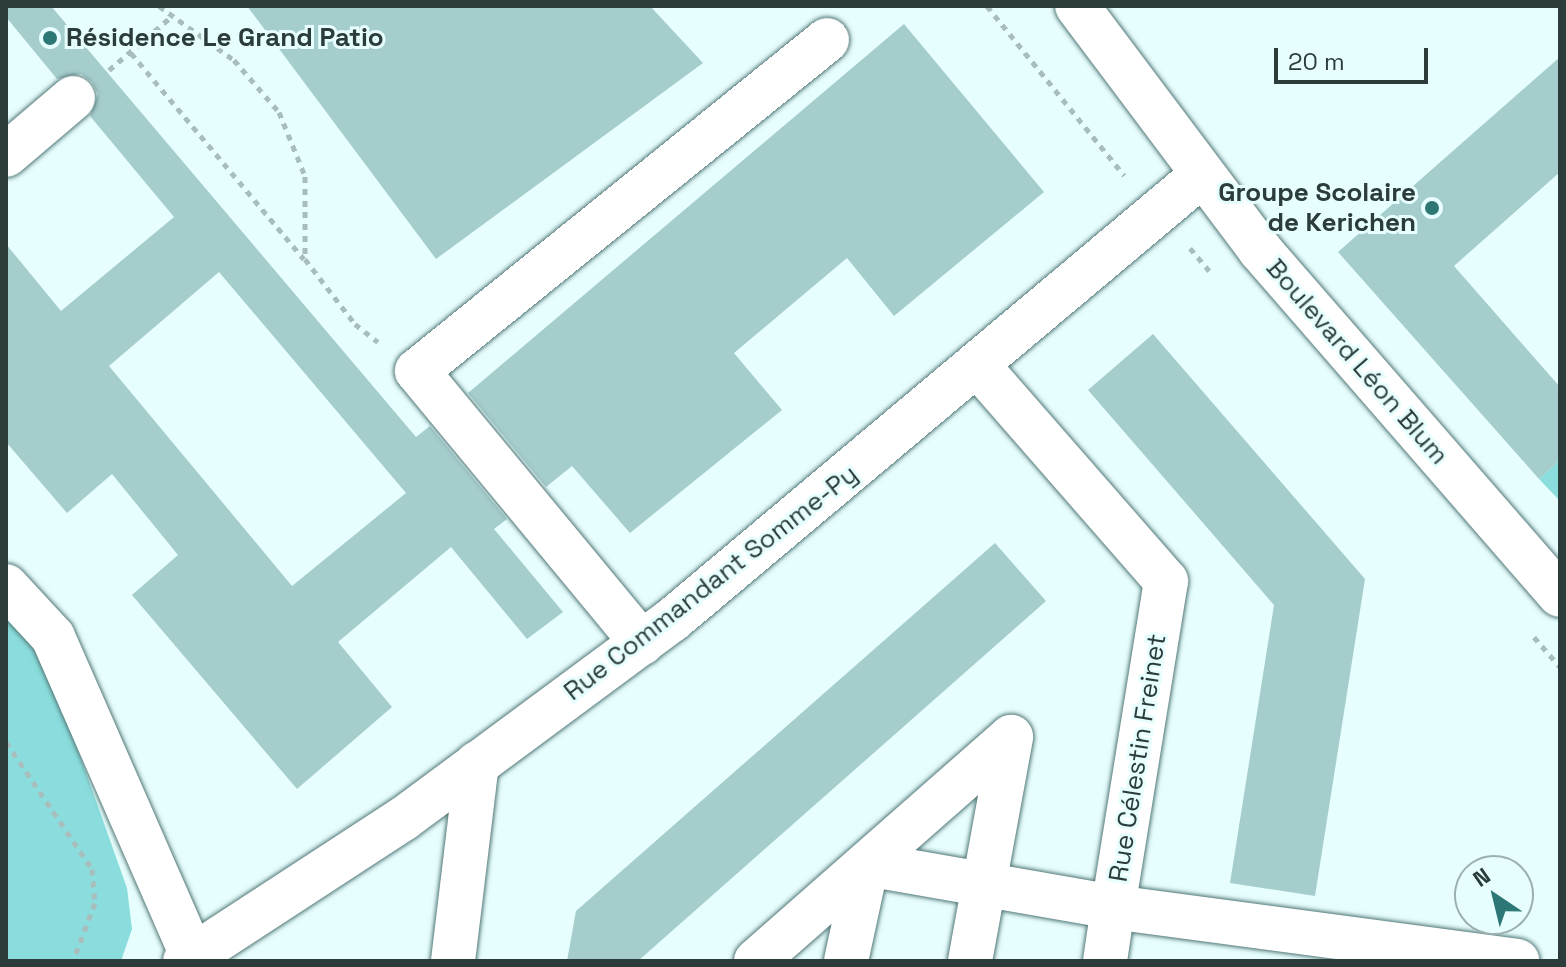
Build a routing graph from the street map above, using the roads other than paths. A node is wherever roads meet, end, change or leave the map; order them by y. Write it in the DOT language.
graph roads {
  1 [pos="1077,6"];
  2 [pos="827,40"];
  3 [pos="73,98"];
  4 [pos="6,155"];
  5 [pos="1202,175"];
  6 [pos="980,368"];
  7 [pos="6,586"];
  8 [pos="1560,595"];
  9 [pos="642,643"];
  10 [pos="477,763"];
  11 [pos="867,864"];
  12 [pos="985,884"];
  13 [pos="1113,907"];
  14 [pos="1275,944"];
  15 [pos="188,958"];
  16 [pos="453,961"];
  17 [pos="756,961"];
  18 [pos="846,961"];
  19 [pos="970,961"];
  20 [pos="1105,961"];
  21 [pos="1517,961"];
  1 -- 5 [label="street, Boulevard Léon Blum"];
  2 -- 9 [label="street"];
  3 -- 4 [label="street"];
  5 -- 6 [label="street, Rue Commandant Somme-Py"];
  5 -- 8 [label="street, Boulevard Léon Blum"];
  6 -- 9 [label="street, Rue Commandant Somme-Py"];
  6 -- 13 [label="street, Rue Célestin Freinet"];
  7 -- 15 [label="street"];
  9 -- 10 [label="street, Rue Commandant Somme-Py"];
  10 -- 15 [label="street, Rue Commandant Somme-Py"];
  10 -- 16 [label="street"];
  11 -- 12 [label="street"];
  11 -- 12 [label="street"];
  11 -- 17 [label="street"];
  11 -- 18 [label="street"];
  12 -- 13 [label="street"];
  12 -- 19 [label="street"];
  13 -- 14 [label="street, Rue Célestin Freinet"];
  13 -- 20 [label="street"];
  14 -- 21 [label="street, Rue Célestin Freinet"];
}
